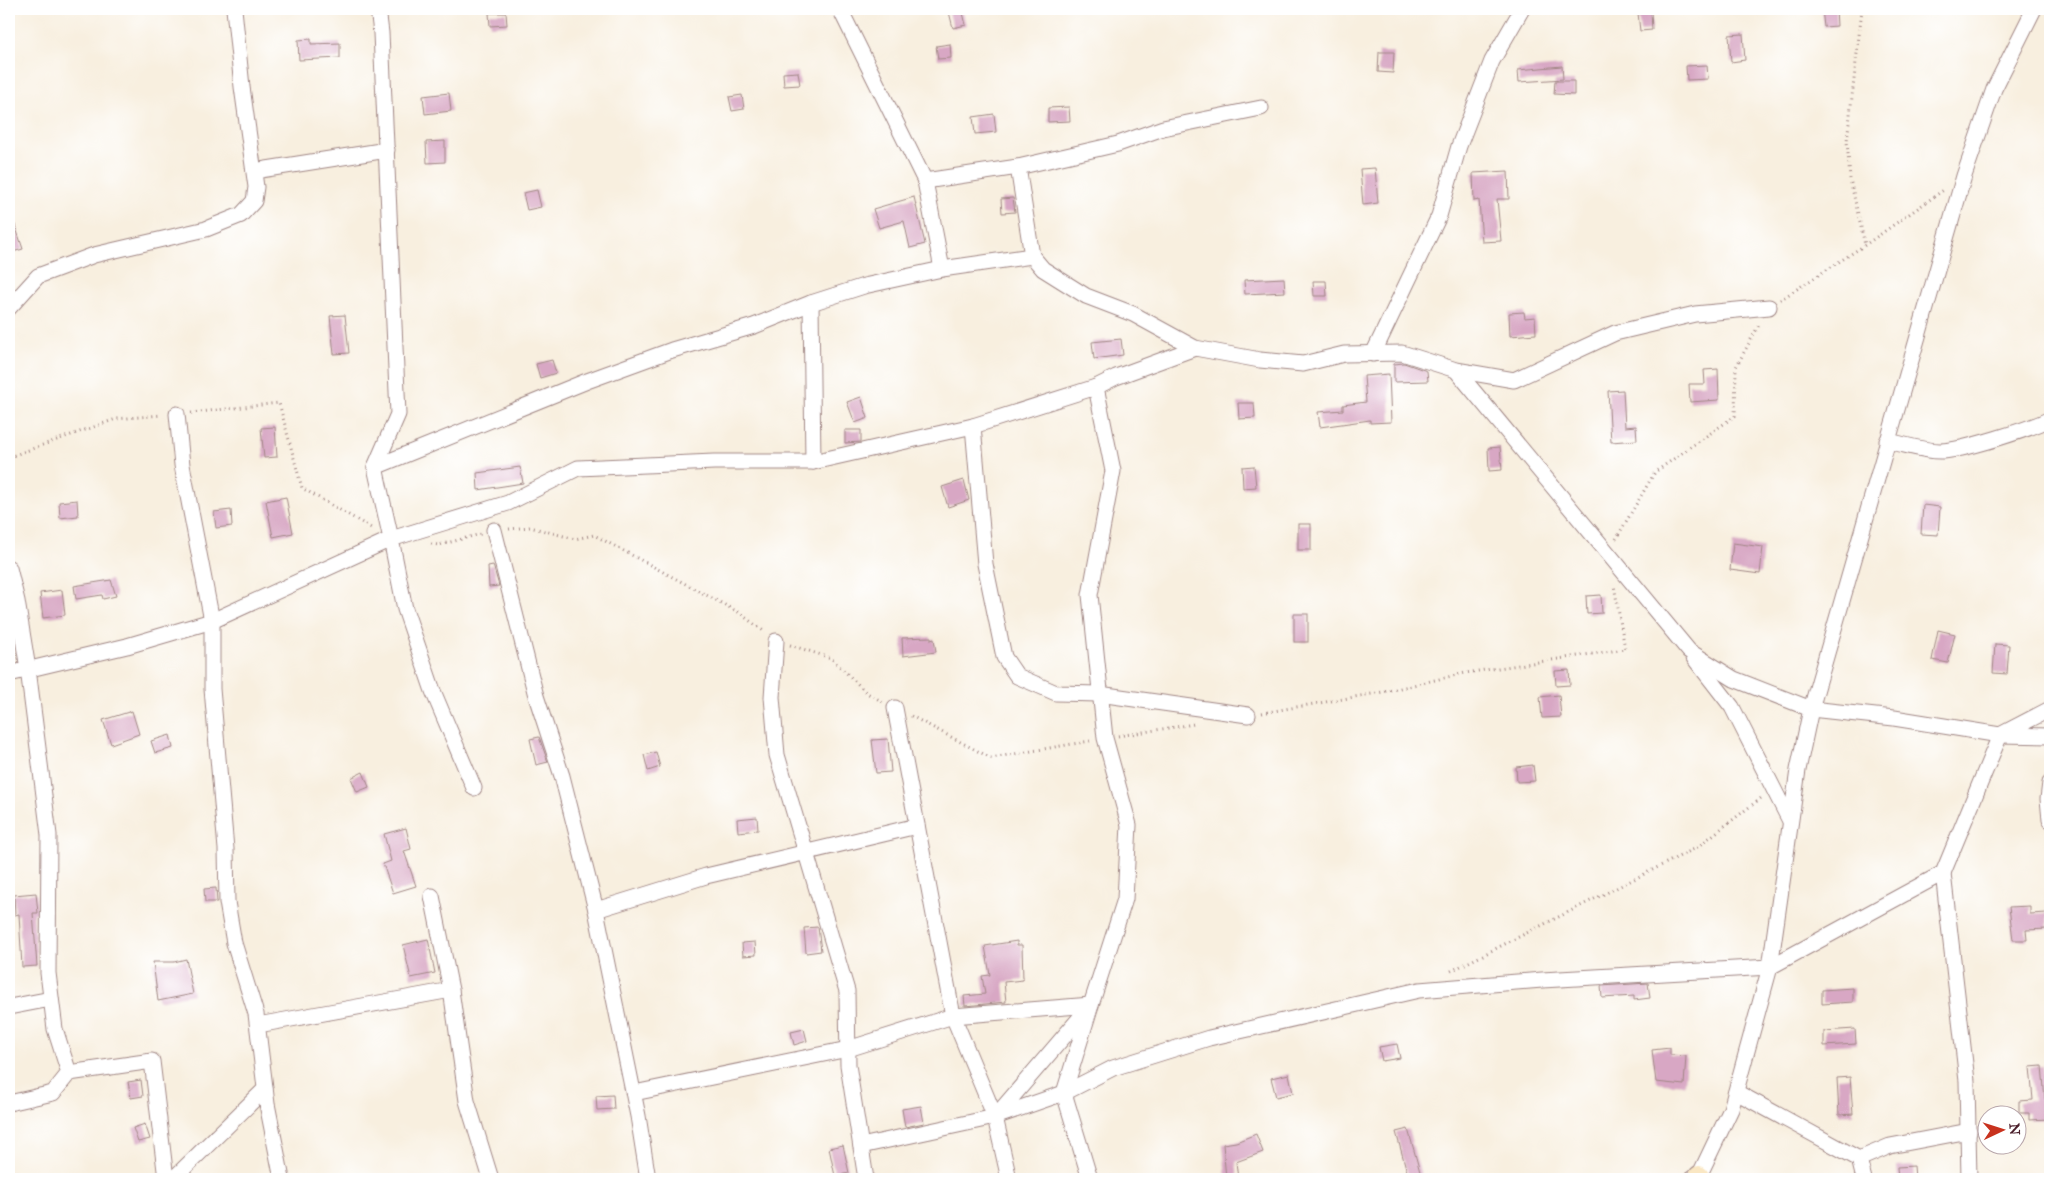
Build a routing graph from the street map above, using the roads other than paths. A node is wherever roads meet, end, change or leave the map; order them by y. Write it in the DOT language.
graph roads {
  1 [pos="234,9"];
  2 [pos="378,9"];
  3 [pos="840,9"];
  4 [pos="1522,9"];
  5 [pos="2034,9"];
  6 [pos="1261,108"];
  7 [pos="387,150"];
  8 [pos="1018,167"];
  9 [pos="254,170"];
  10 [pos="925,181"];
  11 [pos="1032,256"];
  12 [pos="942,269"];
  13 [pos="811,303"];
  14 [pos="9,308"];
  15 [pos="1768,308"];
  16 [pos="1195,348"];
  17 [pos="1373,354"];
  18 [pos="1456,370"];
  19 [pos="1096,387"];
  20 [pos="177,414"];
  21 [pos="2050,419"];
  22 [pos="973,426"];
  23 [pos="1887,441"];
  24 [pos="812,462"];
  25 [pos="375,467"];
  26 [pos="494,530"];
  27 [pos="391,539"];
  28 [pos="9,568"];
  29 [pos="212,621"];
  30 [pos="776,641"];
  31 [pos="1689,651"];
  32 [pos="28,669"];
  33 [pos="9,674"];
  34 [pos="1099,694"];
  35 [pos="895,708"];
  36 [pos="2050,708"];
  37 [pos="1811,709"];
  38 [pos="1248,715"];
  39 [pos="2000,735"];
  40 [pos="2050,736"];
  41 [pos="2050,783"];
  42 [pos="474,788"];
  43 [pos="2050,820"];
  44 [pos="1790,821"];
  45 [pos="916,826"];
  46 [pos="806,854"];
  47 [pos="1943,873"];
  48 [pos="432,896"];
  49 [pos="596,910"];
  50 [pos="1770,967"];
  51 [pos="451,990"];
  52 [pos="51,999"];
  53 [pos="1091,1005"];
  54 [pos="9,1007"];
  55 [pos="953,1016"];
  56 [pos="258,1024"];
  57 [pos="848,1049"];
  58 [pos="69,1074"];
  59 [pos="265,1089"];
  60 [pos="1736,1092"];
  61 [pos="634,1093"];
  62 [pos="1064,1093"];
  63 [pos="9,1103"];
  64 [pos="995,1117"];
  65 [pos="1970,1131"];
  66 [pos="861,1146"];
  67 [pos="1859,1159"];
  68 [pos="1697,1178"];
  69 [pos="166,1179"];
  70 [pos="173,1179"];
  71 [pos="282,1179"];
  72 [pos="491,1179"];
  73 [pos="648,1179"];
  74 [pos="866,1179"];
  75 [pos="1009,1179"];
  76 [pos="1090,1179"];
  77 [pos="1864,1179"];
  78 [pos="1968,1179"];
  1 -- 9 [label="street"];
  2 -- 7 [label="street"];
  3 -- 10 [label="street"];
  4 -- 17 [label="street"];
  5 -- 23 [label="street"];
  6 -- 8 [label="street"];
  7 -- 9 [label="street"];
  7 -- 25 [label="street"];
  8 -- 10 [label="street"];
  8 -- 11 [label="street"];
  9 -- 14 [label="street"];
  10 -- 12 [label="street"];
  11 -- 12 [label="street"];
  11 -- 16 [label="street"];
  12 -- 13 [label="street"];
  13 -- 24 [label="street"];
  13 -- 25 [label="street"];
  15 -- 18 [label="street"];
  16 -- 17 [label="street"];
  16 -- 19 [label="street"];
  17 -- 18 [label="street"];
  18 -- 31 [label="street"];
  19 -- 22 [label="street"];
  19 -- 34 [label="street"];
  20 -- 29 [label="street"];
  21 -- 23 [label="street"];
  22 -- 24 [label="street"];
  22 -- 34 [label="street"];
  23 -- 37 [label="street"];
  24 -- 27 [label="street"];
  25 -- 27 [label="street"];
  26 -- 49 [label="street"];
  27 -- 29 [label="street"];
  27 -- 42 [label="street"];
  28 -- 32 [label="street"];
  29 -- 32 [label="street"];
  29 -- 56 [label="street"];
  30 -- 46 [label="street"];
  31 -- 37 [label="street"];
  31 -- 44 [label="street"];
  32 -- 33 [label="street"];
  32 -- 52 [label="street"];
  34 -- 38 [label="street"];
  34 -- 53 [label="street"];
  35 -- 45 [label="street"];
  36 -- 39 [label="street"];
  37 -- 39 [label="street"];
  37 -- 44 [label="street"];
  39 -- 40 [label="street"];
  39 -- 47 [label="street"];
  41 -- 43 [label="street"];
  44 -- 50 [label="street"];
  45 -- 46 [label="street"];
  45 -- 55 [label="street"];
  46 -- 49 [label="street"];
  46 -- 57 [label="street"];
  47 -- 50 [label="street"];
  47 -- 65 [label="street"];
  48 -- 51 [label="street"];
  49 -- 61 [label="street"];
  50 -- 60 [label="street"];
  50 -- 62 [label="street"];
  51 -- 56 [label="street"];
  51 -- 72 [label="street"];
  52 -- 54 [label="street"];
  52 -- 58 [label="street"];
  53 -- 55 [label="street"];
  53 -- 62 [label="street"];
  53 -- 64 [label="street"];
  55 -- 57 [label="street"];
  55 -- 64 [label="street"];
  56 -- 59 [label="street"];
  57 -- 61 [label="street"];
  57 -- 66 [label="street"];
  58 -- 63 [label="street"];
  58 -- 69 [label="street"];
  59 -- 70 [label="street"];
  59 -- 71 [label="street"];
  60 -- 67 [label="street"];
  60 -- 68 [label="street"];
  61 -- 73 [label="street"];
  62 -- 64 [label="street"];
  62 -- 76 [label="street"];
  64 -- 66 [label="street"];
  64 -- 75 [label="street"];
  65 -- 67 [label="street"];
  65 -- 78 [label="street"];
  66 -- 74 [label="street"];
  67 -- 77 [label="street"];
}
